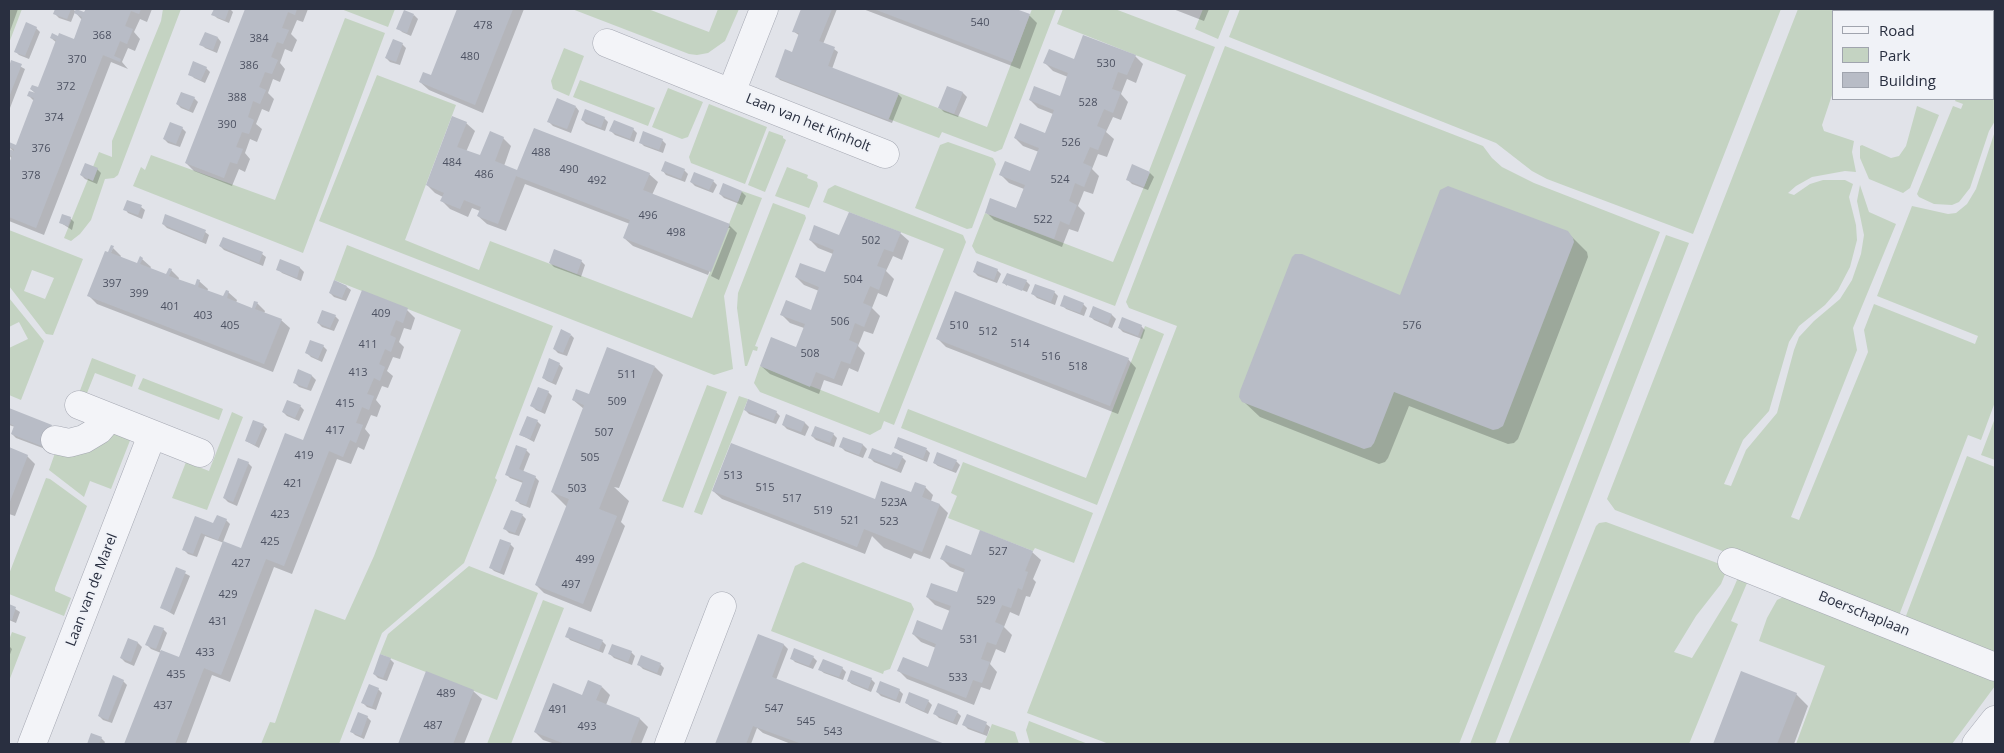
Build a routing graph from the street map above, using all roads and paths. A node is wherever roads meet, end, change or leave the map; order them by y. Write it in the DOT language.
graph roads {
  1 [pos="764,9"];
  2 [pos="607,43"];
  3 [pos="731,92"];
  4 [pos="885,154"];
  5 [pos="79,405"];
  6 [pos="109,418"];
  7 [pos="152,435"];
  8 [pos="55,440"];
  9 [pos="200,453"];
  10 [pos="1732,562"];
  11 [pos="722,606"];
  12 [pos="1995,666"];
  13 [pos="1995,720"];
  14 [pos="32,744"];
  15 [pos="669,744"];
  16 [pos="1976,744"];
  1 -- 3 [label="street, Laan van het Kinholt"];
  2 -- 3 [label="street, Laan van het Kinholt"];
  3 -- 4 [label="street, Laan van het Kinholt"];
  5 -- 6 [label="street"];
  6 -- 7 [label="street"];
  6 -- 8 [label="street"];
  7 -- 9 [label="street"];
  7 -- 14 [label="street, Laan van de Marel"];
  10 -- 12 [label="street, Boerschaplaan"];
  11 -- 15 [label="street"];
  13 -- 16 [label="street"];
}
